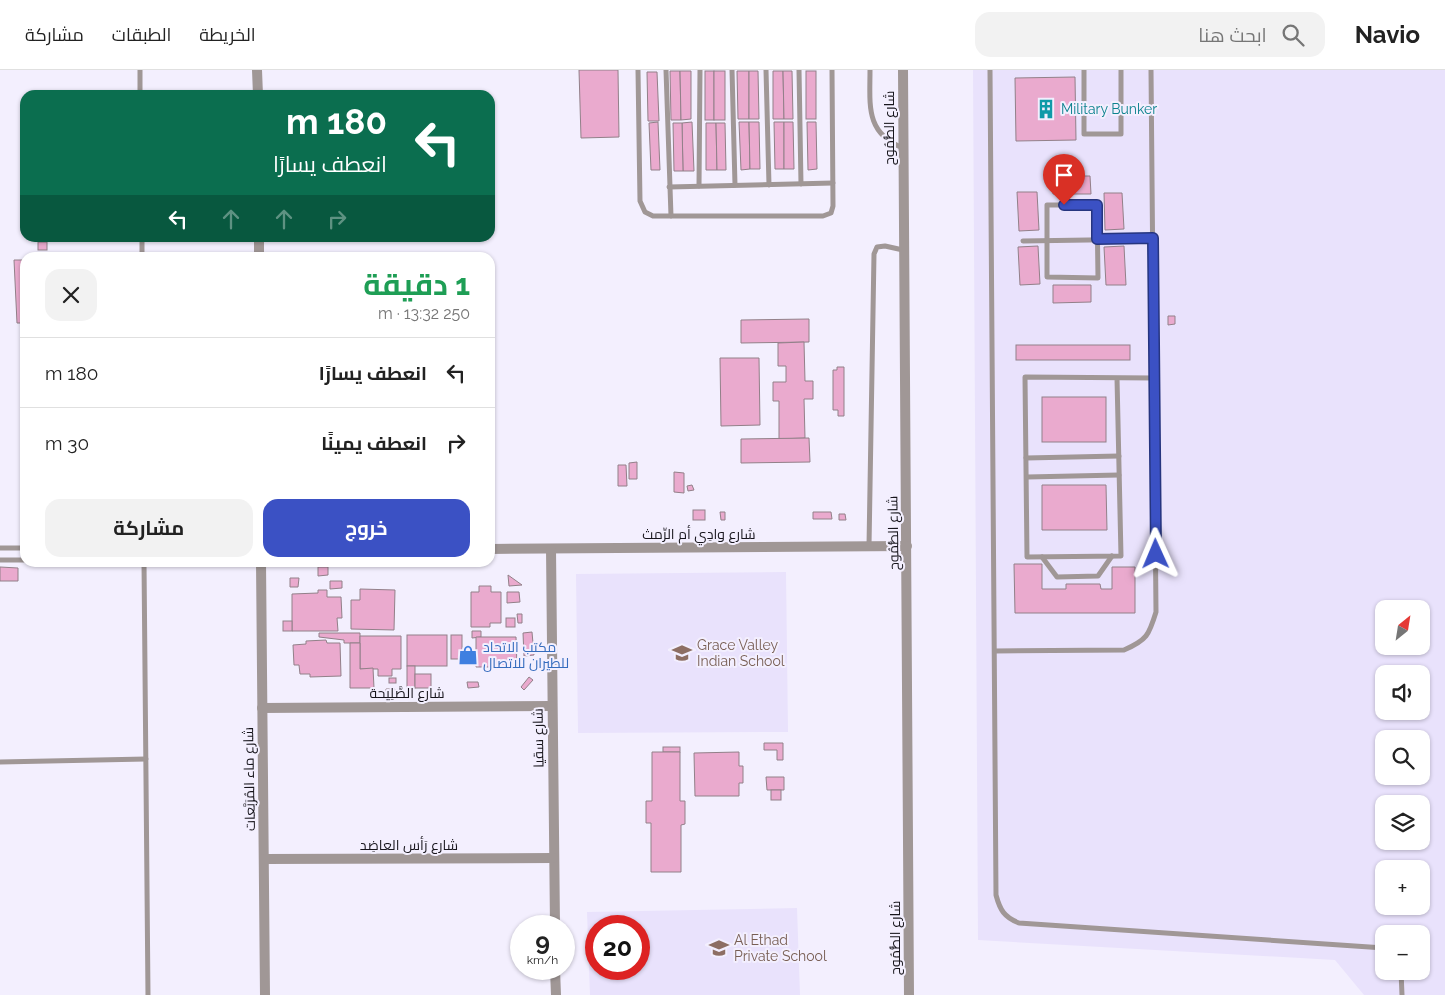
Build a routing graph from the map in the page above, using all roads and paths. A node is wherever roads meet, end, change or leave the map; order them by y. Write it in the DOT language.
graph roads {
  1 [pos="140,70"];
  2 [pos="257,70"];
  3 [pos="638,70"];
  4 [pos="666,70"];
  5 [pos="700,70"];
  6 [pos="732,70"];
  7 [pos="766,70"];
  8 [pos="799,70"];
  9 [pos="832,70"];
  10 [pos="870,70"];
  11 [pos="903,70"];
  12 [pos="990,70"];
  13 [pos="1084,70"];
  14 [pos="1121,70"];
  15 [pos="1151,70"];
  16 [pos="140,90"];
  17 [pos="258,90"];
  18 [pos="903,148"];
  19 [pos="801,184"];
  20 [pos="833,184"];
  21 [pos="734,185"];
  22 [pos="769,185"];
  23 [pos="669,186"];
  24 [pos="700,186"];
  25 [pos="671,216"];
  26 [pos="1153,238"];
  27 [pos="1097,239"];
  28 [pos="1047,240"];
  29 [pos="1023,241"];
  30 [pos="903,250"];
  31 [pos="1117,378"];
  32 [pos="1154,378"];
  33 [pos="1119,456"];
  34 [pos="1026,458"];
  35 [pos="1119,476"];
  36 [pos="1027,477"];
  37 [pos="869,546"];
  38 [pos="907,546"];
  39 [pos="0,548"];
  40 [pos="20,548"];
  41 [pos="495,549"];
  42 [pos="552,549"];
  43 [pos="1112,556"];
  44 [pos="1042,557"];
  45 [pos="0,560"];
  46 [pos="20,560"];
  47 [pos="144,567"];
  48 [pos="261,567"];
  49 [pos="995,651"];
  50 [pos="551,706"];
  51 [pos="262,708"];
  52 [pos="146,759"];
  53 [pos="0,762"];
  54 [pos="553,858"];
  55 [pos="264,859"];
  56 [pos="555,915"];
  57 [pos="1375,947"];
  58 [pos="556,980"];
  59 [pos="1403,980"];
  60 [pos="148,995"];
  61 [pos="265,995"];
  62 [pos="556,995"];
  63 [pos="909,995"];
  64 [pos="1402,995"];
  1 -- 16 [label="lane"];
  2 -- 17 [label="street"];
  3 -- 25 [label="lane"];
  4 -- 23 [label="lane"];
  5 -- 24 [label="lane"];
  6 -- 21 [label="lane"];
  7 -- 22 [label="lane"];
  8 -- 19 [label="lane"];
  9 -- 20 [label="lane"];
  10 -- 18 [label="lane"];
  11 -- 18 [label="street, شارع الطُّمُوح"];
  12 -- 49 [label="lane"];
  13 -- 14 [label="lane"];
  15 -- 26 [label="lane"];
  18 -- 30 [label="street, شارع الطُّمُوح"];
  19 -- 20 [label="lane"];
  19 -- 22 [label="lane"];
  20 -- 25 [label="lane"];
  21 -- 22 [label="lane"];
  21 -- 24 [label="lane"];
  23 -- 24 [label="lane"];
  23 -- 25 [label="lane"];
  26 -- 27 [label="lane"];
  26 -- 32 [label="lane"];
  27 -- 28 [label="lane"];
  27 -- 28 [label="lane"];
  27 -- 28 [label="lane"];
  28 -- 29 [label="lane"];
  30 -- 37 [label="lane"];
  30 -- 38 [label="street, شارع الطُّمُوح"];
  31 -- 32 [label="lane"];
  31 -- 33 [label="lane"];
  31 -- 34 [label="lane"];
  32 -- 49 [label="lane"];
  33 -- 34 [label="lane"];
  33 -- 35 [label="lane"];
  34 -- 36 [label="lane"];
  35 -- 36 [label="lane"];
  35 -- 43 [label="lane"];
  36 -- 44 [label="lane"];
  37 -- 38 [label="street, شارع وادِي أم الرِّمث"];
  37 -- 42 [label="street, شارع وادِي أم الرِّمث"];
  38 -- 63 [label="street, شارع الطُّمُوح"];
  39 -- 40 [label="lane"];
  41 -- 42 [label="street, شارع وادِي أم الرِّمث"];
  42 -- 50 [label="street, شارع سقيا"];
  43 -- 44 [label="lane"];
  43 -- 44 [label="lane"];
  45 -- 46 [label="lane"];
  47 -- 52 [label="lane"];
  48 -- 51 [label="street, شارع ماء المُرَبَّعات"];
  49 -- 57 [label="lane"];
  50 -- 51 [label="street, شارع الصَّلِيحة"];
  50 -- 54 [label="street, شارع سقيا"];
  51 -- 55 [label="street, شارع ماء المُرَبَّعات"];
  52 -- 53 [label="lane"];
  52 -- 60 [label="lane"];
  54 -- 55 [label="street, شارع رَأس العاضِد"];
  54 -- 56 [label="street, شارع سقيا"];
  55 -- 61 [label="street, شارع ماء المُرَبَّعات"];
  58 -- 62 [label="street"];
  59 -- 64 [label="lane"];
}
